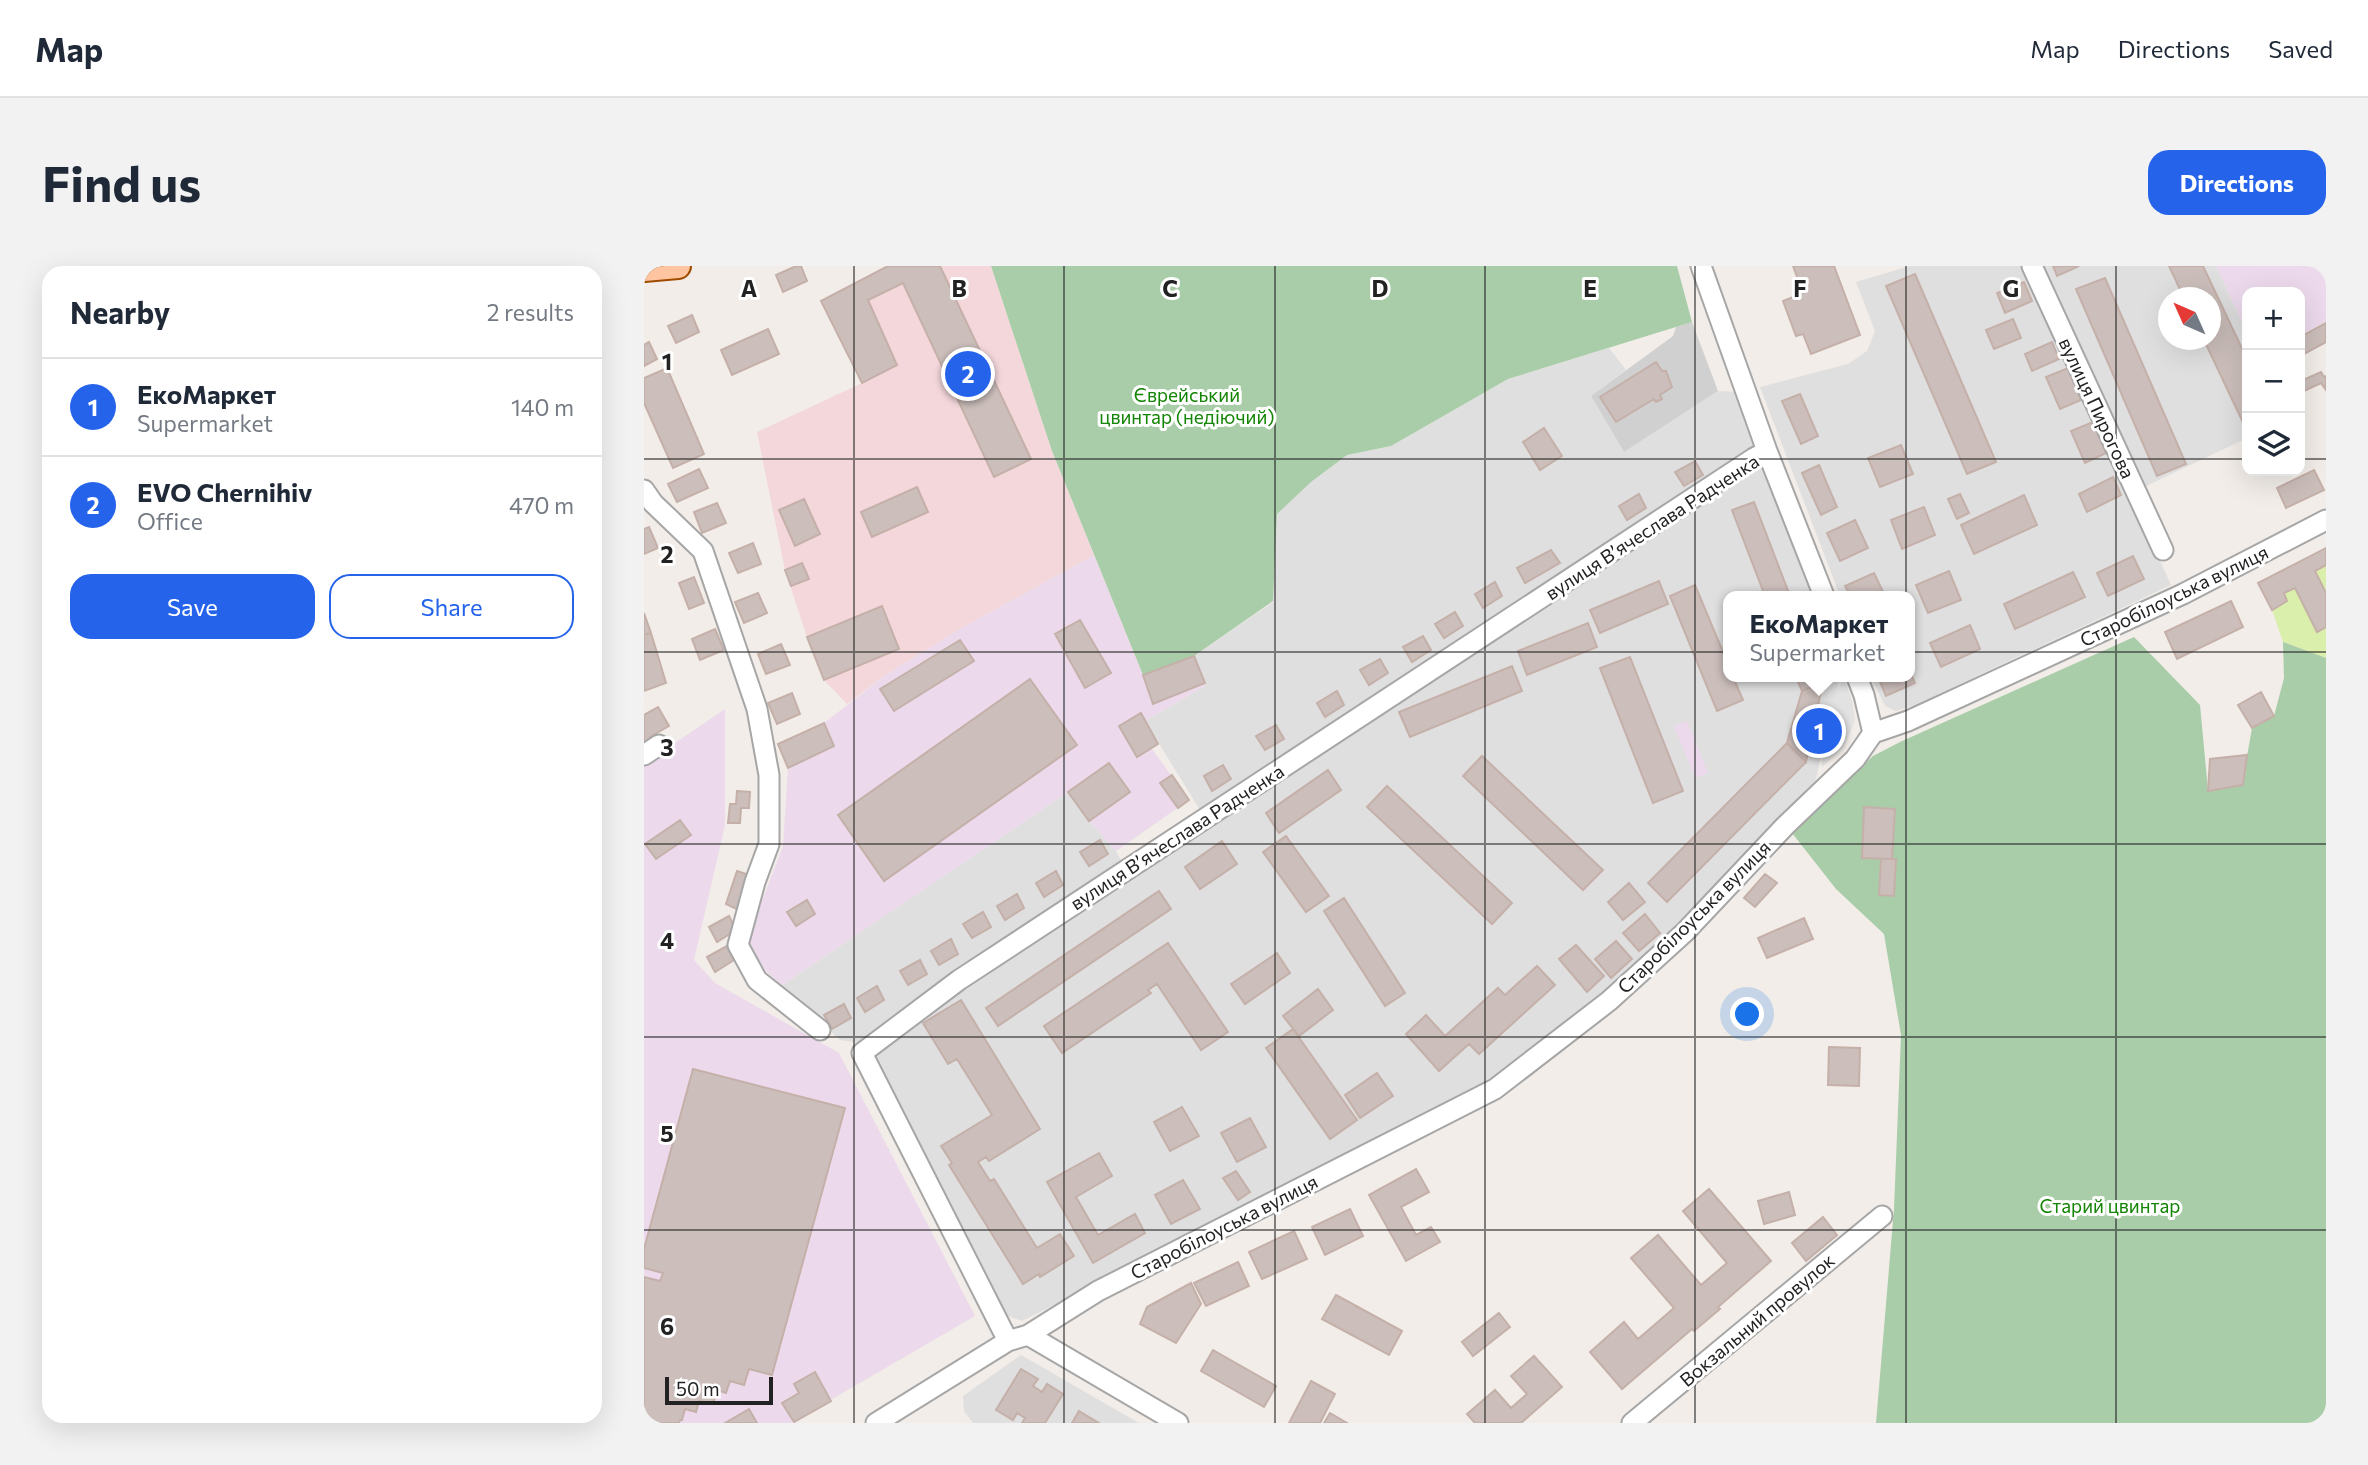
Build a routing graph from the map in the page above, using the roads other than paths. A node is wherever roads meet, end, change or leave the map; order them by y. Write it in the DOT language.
graph roads {
  1 [pos="678,266"];
  2 [pos="1700,266"];
  3 [pos="2032,266"];
  4 [pos="644,269"];
  5 [pos="1767,451"];
  6 [pos="644,490"];
  7 [pos="2326,520"];
  8 [pos="2163,550"];
  9 [pos="1822,591"];
  10 [pos="1859,682"];
  11 [pos="1873,733"];
  12 [pos="820,1030"];
  13 [pos="1882,1216"];
  14 [pos="1028,1335"];
  15 [pos="1008,1341"];
  16 [pos="876,1423"];
  17 [pos="1178,1423"];
  18 [pos="1632,1423"];
  1 -- 4 [label="main road"];
  2 -- 5 [label="street"];
  3 -- 8 [label="street, вулиця Пирогова"];
  5 -- 9 [label="street"];
  5 -- 15 [label="street, вулиця Вʼячеслава Радченка"];
  6 -- 12 [label="street"];
  7 -- 11 [label="street, Старобілоуська вулиця"];
  10 -- 11 [label="street"];
  11 -- 14 [label="street, Старобілоуська вулиця"];
  13 -- 18 [label="street, Вокзальний провулок"];
  14 -- 15 [label="street, Старобілоуська вулиця"];
  14 -- 17 [label="street"];
  15 -- 16 [label="street, Старобілоуська вулиця"];
}
